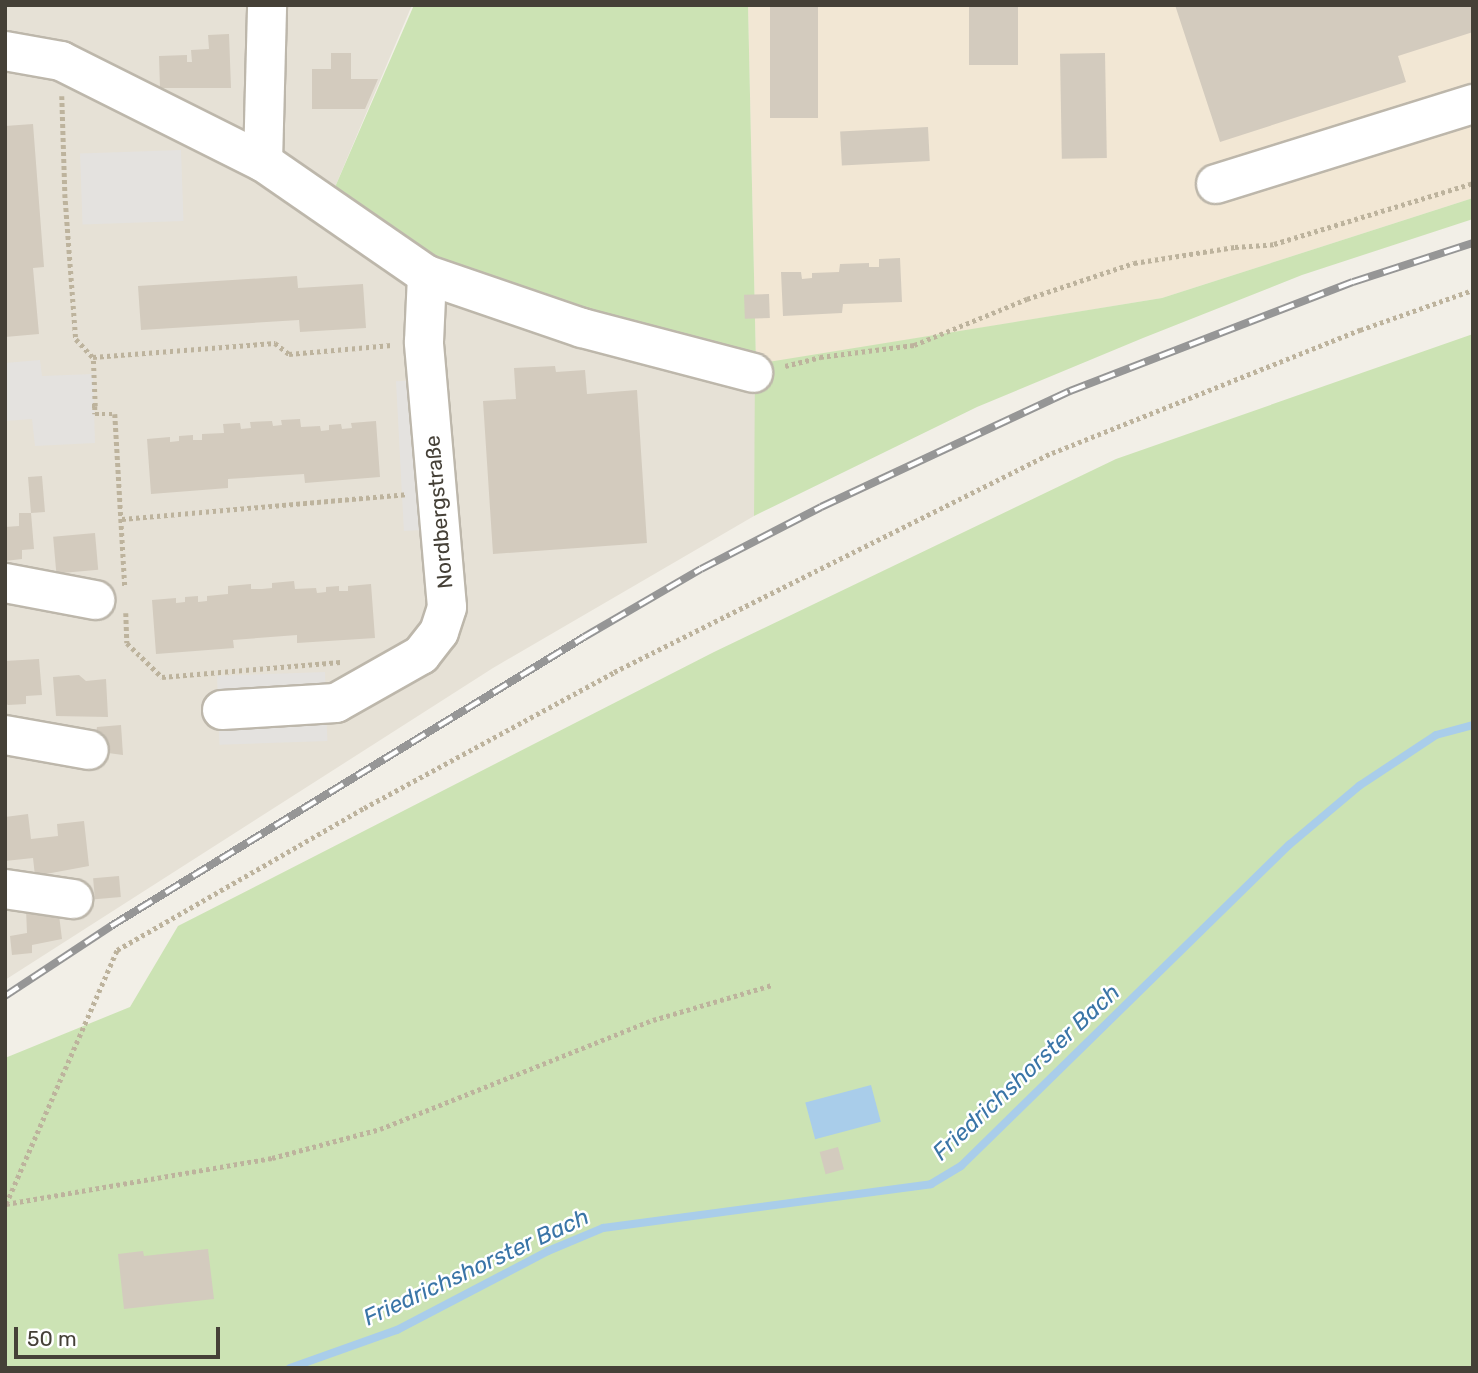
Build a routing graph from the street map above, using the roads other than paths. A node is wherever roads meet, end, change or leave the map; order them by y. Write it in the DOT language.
graph roads {
  1 [pos="267,5"];
  2 [pos="5,51"];
  3 [pos="1473,104"];
  4 [pos="263,162"];
  5 [pos="1216,184"];
  6 [pos="427,275"];
  7 [pos="753,373"];
  8 [pos="5,583"];
  9 [pos="115,596"];
  10 [pos="222,710"];
  11 [pos="5,735"];
  12 [pos="89,750"];
  13 [pos="5,889"];
  14 [pos="73,899"];
  1 -- 4 [label="street"];
  2 -- 4 [label="street"];
  3 -- 5 [label="street"];
  4 -- 6 [label="street"];
  6 -- 7 [label="street"];
  6 -- 10 [label="street, Nordbergstraße"];
  8 -- 9 [label="street"];
  11 -- 12 [label="street"];
  13 -- 14 [label="street"];
}
